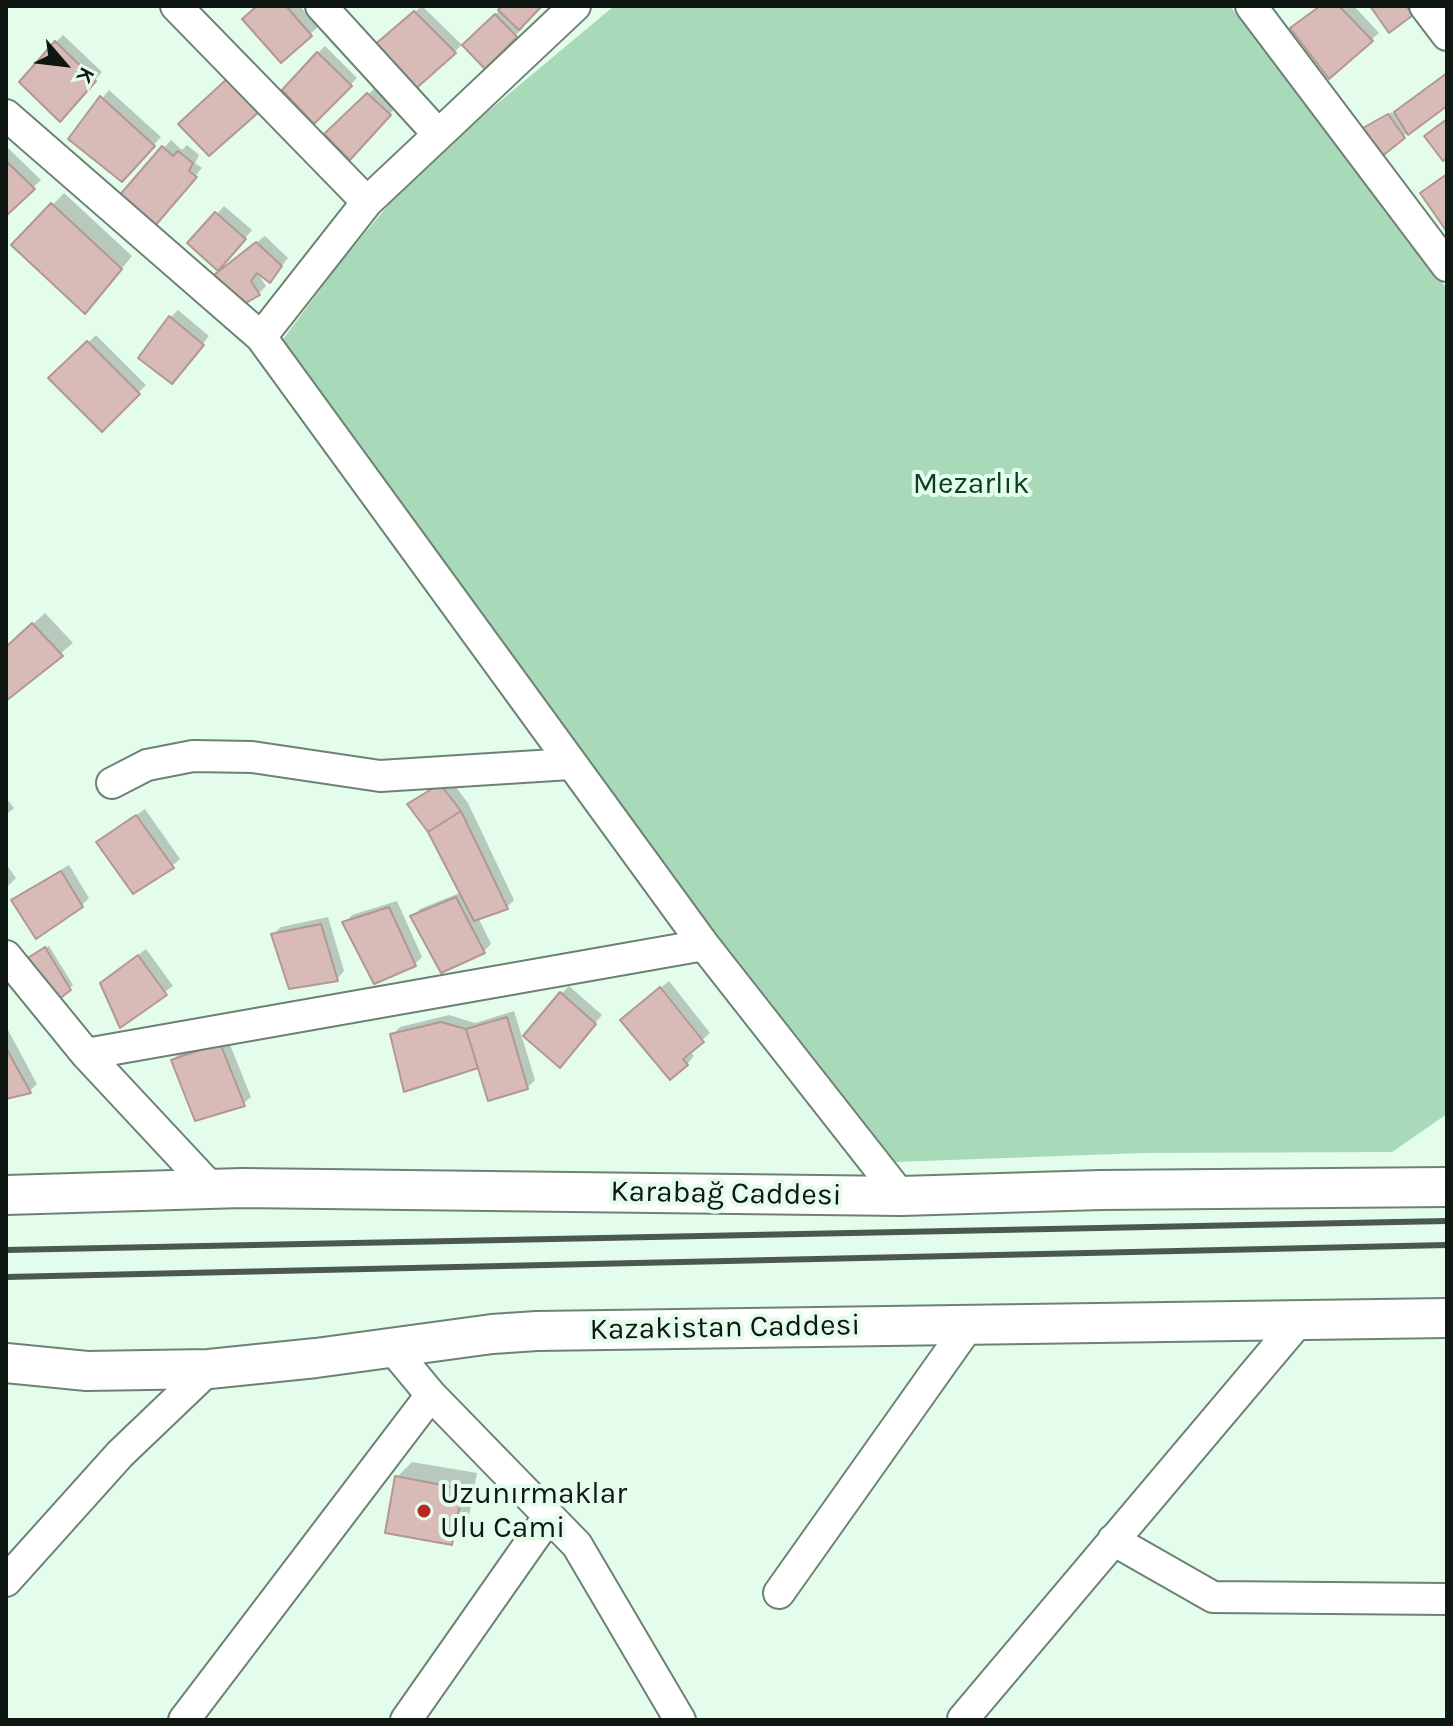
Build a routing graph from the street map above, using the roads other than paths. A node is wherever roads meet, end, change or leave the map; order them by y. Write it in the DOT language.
graph roads {
  1 [pos="176,6"];
  2 [pos="321,6"];
  3 [pos="575,6"];
  4 [pos="1251,6"];
  5 [pos="1425,6"];
  6 [pos="1447,35"];
  7 [pos="6,115"];
  8 [pos="438,134"];
  9 [pos="367,202"];
  10 [pos="1447,266"];
  11 [pos="261,337"];
  12 [pos="570,764"];
  13 [pos="112,783"];
  14 [pos="704,945"];
  15 [pos="6,956"];
  16 [pos="86,1054"];
  17 [pos="1447,1187"];
  18 [pos="212,1189"];
  19 [pos="6,1195"];
  20 [pos="901,1196"];
  21 [pos="1447,1318"];
  22 [pos="1299,1321"];
  23 [pos="969,1325"];
  24 [pos="392,1348"];
  25 [pos="6,1363"];
  26 [pos="209,1369"];
  27 [pos="431,1395"];
  28 [pos="549,1516"];
  29 [pos="1113,1540"];
  30 [pos="6,1581"];
  31 [pos="779,1593"];
  32 [pos="1447,1599"];
  33 [pos="963,1719"];
  34 [pos="184,1720"];
  35 [pos="406,1720"];
  36 [pos="680,1720"];
  1 -- 9 [label="street"];
  2 -- 8 [label="street"];
  3 -- 8 [label="street"];
  4 -- 10 [label="street"];
  5 -- 6 [label="street"];
  7 -- 11 [label="street"];
  8 -- 9 [label="street"];
  9 -- 11 [label="street"];
  11 -- 12 [label="street"];
  12 -- 13 [label="street"];
  12 -- 14 [label="street"];
  14 -- 16 [label="street"];
  14 -- 20 [label="street"];
  15 -- 16 [label="street"];
  16 -- 18 [label="street"];
  17 -- 20 [label="main road, Karabağ Caddesi"];
  18 -- 19 [label="main road, Karabağ Caddesi"];
  18 -- 20 [label="main road, Karabağ Caddesi"];
  21 -- 22 [label="main road, Kazakistan Caddesi"];
  22 -- 23 [label="main road, Kazakistan Caddesi"];
  22 -- 29 [label="street"];
  23 -- 24 [label="main road, Kazakistan Caddesi"];
  23 -- 31 [label="street"];
  24 -- 26 [label="main road, Kazakistan Caddesi"];
  24 -- 27 [label="street"];
  25 -- 26 [label="main road, Kazakistan Caddesi"];
  26 -- 30 [label="street"];
  27 -- 28 [label="street"];
  27 -- 34 [label="street"];
  28 -- 35 [label="street"];
  28 -- 36 [label="street"];
  29 -- 32 [label="street"];
  29 -- 33 [label="street"];
}
